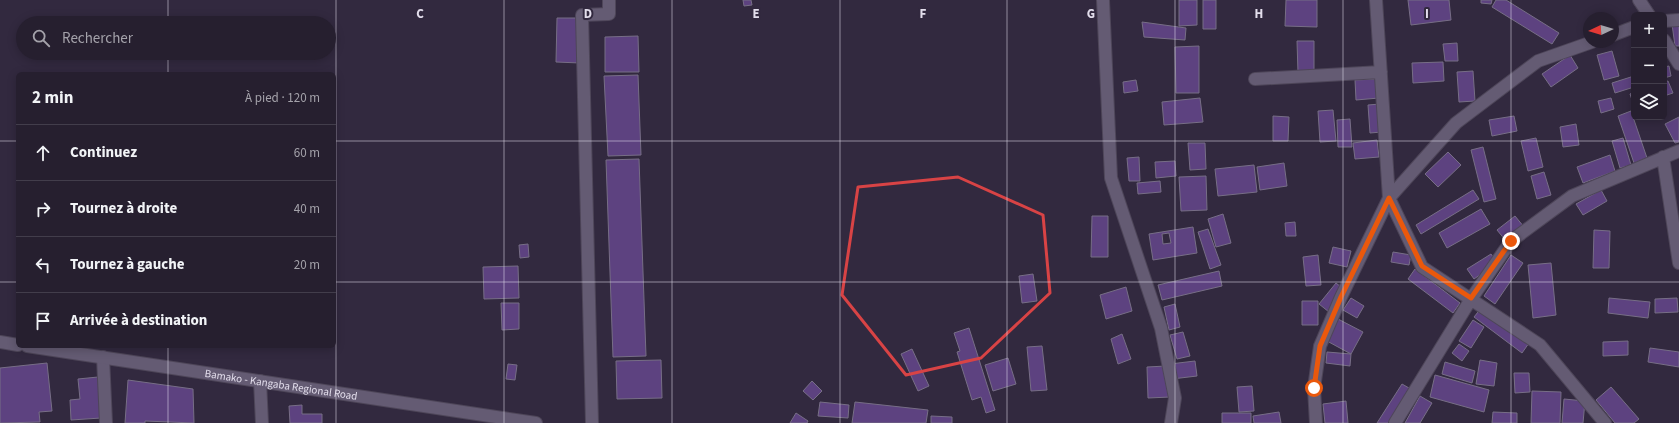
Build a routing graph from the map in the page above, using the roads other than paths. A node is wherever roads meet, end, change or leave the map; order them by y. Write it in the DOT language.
graph roads {
  1 [pos="609,0"];
  2 [pos="1103,0"];
  3 [pos="1376,0"];
  4 [pos="1639,0"];
  5 [pos="1647,12"];
  6 [pos="1679,20"];
  7 [pos="1667,21"];
  8 [pos="1631,28"];
  9 [pos="1619,33"];
  10 [pos="1583,45"];
  11 [pos="1667,45"];
  12 [pos="1679,64"];
  13 [pos="1380,72"];
  14 [pos="1255,79"];
  15 [pos="1679,151"];
  16 [pos="1663,157"];
  17 [pos="1389,198"];
  18 [pos="1679,263"];
  19 [pos="1471,298"];
  20 [pos="0,342"];
  21 [pos="16,345"];
  22 [pos="41,348"];
  23 [pos="103,357"];
  24 [pos="260,381"];
  25 [pos="106,423"];
  26 [pos="262,423"];
  27 [pos="536,423"];
  28 [pos="592,423"];
  29 [pos="1171,423"];
  30 [pos="1316,423"];
  31 [pos="1395,423"];
  32 [pos="1605,423"];
  1 -- 28 [label="street"];
  2 -- 29 [label="street"];
  3 -- 13 [label="street"];
  4 -- 5 [label="street"];
  6 -- 7 [label="street"];
  8 -- 9 [label="street"];
  10 -- 17 [label="street"];
  11 -- 12 [label="street"];
  13 -- 14 [label="street"];
  13 -- 17 [label="street"];
  15 -- 16 [label="street"];
  16 -- 18 [label="street"];
  16 -- 19 [label="street"];
  17 -- 19 [label="street"];
  17 -- 30 [label="street"];
  19 -- 31 [label="street"];
  19 -- 32 [label="street"];
  20 -- 21 [label="street"];
  22 -- 23 [label="street, Bamako - Kangaba Regional Road"];
  23 -- 24 [label="street, Bamako - Kangaba Regional Road"];
  23 -- 25 [label="street"];
  24 -- 26 [label="street"];
  24 -- 27 [label="street, Bamako - Kangaba Regional Road"];
}
